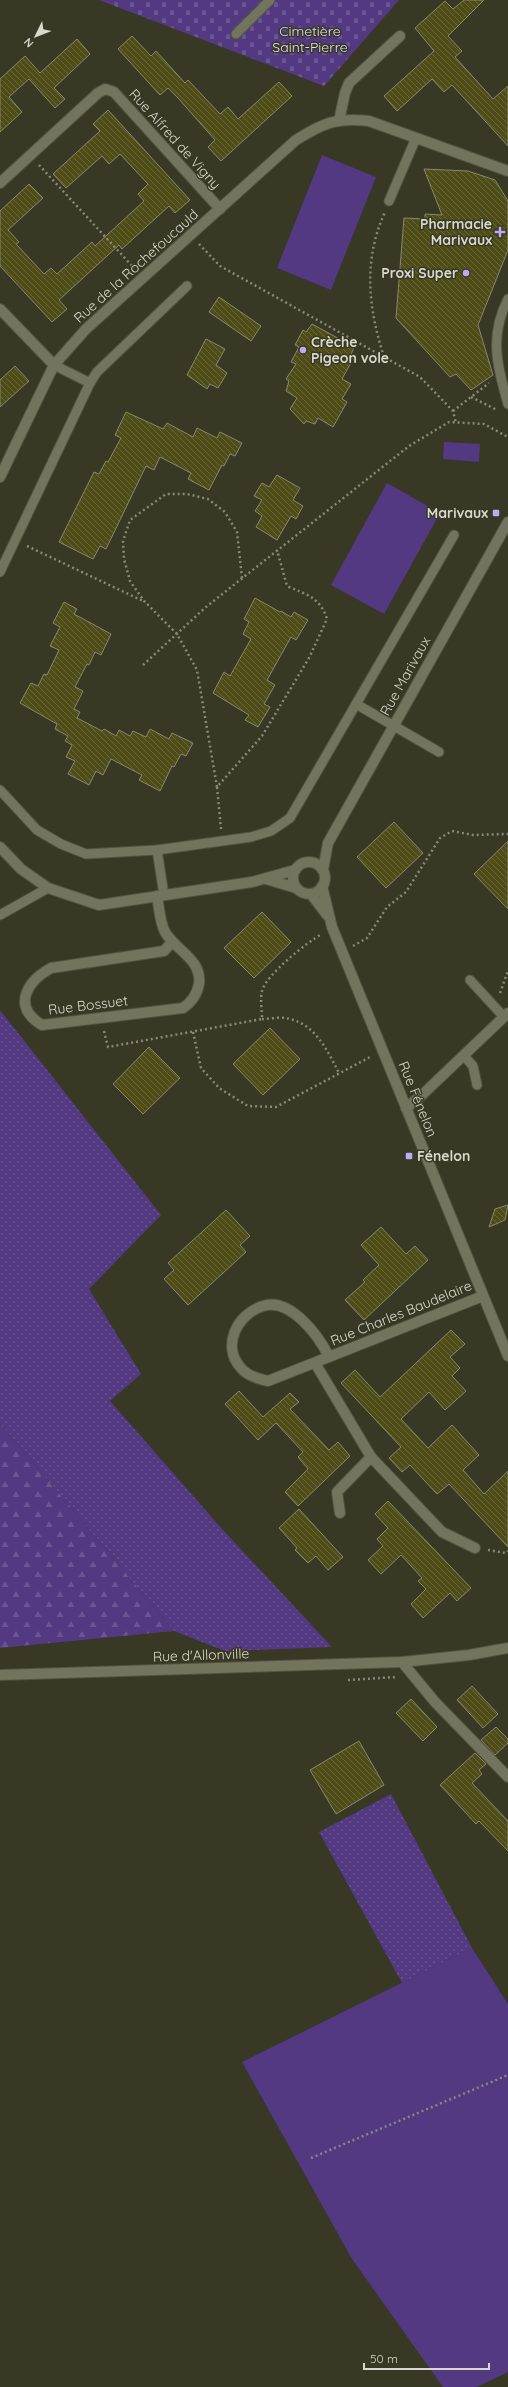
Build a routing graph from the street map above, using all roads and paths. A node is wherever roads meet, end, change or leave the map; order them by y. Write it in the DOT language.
graph roads {
  1 [pos="270,0"];
  2 [pos="236,34"];
  3 [pos="400,36"];
  4 [pos="339,121"];
  5 [pos="416,138"];
  6 [pos="30,156"];
  7 [pos="508,171"];
  8 [pos="0,183"];
  9 [pos="390,201"];
  10 [pos="220,209"];
  11 [pos="192,234"];
  12 [pos="143,278"];
  13 [pos="187,286"];
  14 [pos="508,299"];
  15 [pos="0,309"];
  16 [pos="384,357"];
  17 [pos="54,365"];
  18 [pos="500,373"];
  19 [pos="90,383"];
  20 [pos="471,397"];
  21 [pos="508,404"];
  22 [pos="453,411"];
  23 [pos="502,413"];
  24 [pos="456,423"];
  25 [pos="508,437"];
  26 [pos="0,477"];
  27 [pos="508,522"];
  28 [pos="454,535"];
  29 [pos="15,540"];
  30 [pos="277,550"];
  31 [pos="2,561"];
  32 [pos="0,572"];
  33 [pos="242,578"];
  34 [pos="144,601"];
  35 [pos="177,634"];
  36 [pos="144,665"];
  37 [pos="356,704"];
  38 [pos="393,726"];
  39 [pos="439,752"];
  40 [pos="217,787"];
  41 [pos="0,790"];
  42 [pos="508,834"];
  43 [pos="222,841"];
  44 [pos="328,844"];
  45 [pos="0,847"];
  46 [pos="157,850"];
  47 [pos="310,862"];
  48 [pos="295,870"];
  49 [pos="323,870"];
  50 [pos="266,879"];
  51 [pos="322,886"];
  52 [pos="48,888"];
  53 [pos="296,888"];
  54 [pos="311,894"];
  55 [pos="161,896"];
  56 [pos="0,915"];
  57 [pos="330,923"];
  58 [pos="172,942"];
  59 [pos="342,951"];
  60 [pos="508,971"];
  61 [pos="470,980"];
  62 [pos="495,1007"];
  63 [pos="506,1015"];
  64 [pos="101,1018"];
  65 [pos="262,1019"];
  66 [pos="193,1032"];
  67 [pos="382,1050"];
  68 [pos="464,1056"];
  69 [pos="339,1073"];
  70 [pos="477,1085"];
  71 [pos="406,1108"];
  72 [pos="483,1296"];
  73 [pos="508,1356"];
  74 [pos="329,1357"];
  75 [pos="315,1363"];
  76 [pos="371,1457"];
  77 [pos="340,1513"];
  78 [pos="475,1548"];
  79 [pos="508,1551"];
  80 [pos="508,1648"];
  81 [pos="402,1662"];
  82 [pos="0,1675"];
  83 [pos="415,1677"];
  84 [pos="348,1680"];
  85 [pos="508,1777"];
  86 [pos="508,2075"];
  87 [pos="311,2158"];
  1 -- 2 [label="lane"];
  3 -- 4 [label="street"];
  4 -- 5 [label="street, Rue de la Rochefoucauld"];
  4 -- 10 [label="street, Rue de la Rochefoucauld"];
  5 -- 7 [label="street, Rue de la Rochefoucauld"];
  5 -- 9 [label="lane"];
  6 -- 8 [label="street, Rue Alfred de Vigny"];
  6 -- 10 [label="street, Rue Alfred de Vigny"];
  6 -- 12 [label="path"];
  9 -- 16 [label="path"];
  10 -- 11 [label="street, Rue de la Rochefoucauld"];
  11 -- 12 [label="street, Rue de la Rochefoucauld"];
  11 -- 16 [label="path"];
  12 -- 17 [label="street, Rue de la Rochefoucauld"];
  13 -- 19 [label="lane"];
  14 -- 18 [label="lane"];
  15 -- 17 [label="street"];
  16 -- 22 [label="path"];
  17 -- 19 [label="lane"];
  17 -- 26 [label="street, Rue de la Rochefoucauld"];
  18 -- 20 [label="path"];
  18 -- 21 [label="lane"];
  19 -- 29 [label="lane"];
  20 -- 22 [label="path"];
  20 -- 23 [label="path"];
  22 -- 24 [label="path"];
  24 -- 25 [label="path"];
  24 -- 30 [label="path"];
  27 -- 38 [label="street, Rue Marivaux"];
  28 -- 37 [label="lane"];
  29 -- 31 [label="lane"];
  29 -- 34 [label="path"];
  30 -- 33 [label="path"];
  30 -- 40 [label="path"];
  31 -- 32 [label="lane"];
  33 -- 34 [label="path"];
  33 -- 35 [label="path"];
  34 -- 35 [label="path"];
  35 -- 36 [label="path"];
  35 -- 40 [label="path"];
  37 -- 38 [label="lane"];
  37 -- 43 [label="lane"];
  38 -- 39 [label="lane"];
  38 -- 44 [label="street, Rue Marivaux"];
  40 -- 43 [label="path"];
  41 -- 46 [label="lane"];
  42 -- 59 [label="path"];
  43 -- 46 [label="lane"];
  44 -- 47 [label="street, Rue Marivaux"];
  44 -- 49 [label="street, Rue Marivaux"];
  45 -- 52 [label="street"];
  46 -- 55 [label="lane"];
  47 -- 48 [label="street"];
  47 -- 49 [label="street"];
  48 -- 50 [label="street"];
  48 -- 53 [label="street"];
  49 -- 51 [label="street"];
  50 -- 53 [label="street"];
  50 -- 55 [label="street"];
  51 -- 54 [label="street"];
  51 -- 57 [label="street, Rue Fénelon"];
  52 -- 55 [label="street"];
  52 -- 56 [label="lane"];
  53 -- 54 [label="street"];
  54 -- 57 [label="street, Rue Fénelon"];
  55 -- 58 [label="street, Rue Bossuet"];
  57 -- 59 [label="street, Rue Fénelon"];
  57 -- 65 [label="path"];
  58 -- 64 [label="street, Rue Bossuet"];
  58 -- 64 [label="street, Rue Bossuet"];
  59 -- 67 [label="street, Rue Fénelon"];
  60 -- 62 [label="path"];
  61 -- 62 [label="lane"];
  62 -- 63 [label="lane"];
  63 -- 68 [label="street"];
  64 -- 66 [label="path"];
  65 -- 66 [label="path"];
  65 -- 69 [label="path"];
  66 -- 69 [label="path"];
  67 -- 69 [label="path"];
  67 -- 71 [label="street, Rue Fénelon"];
  68 -- 70 [label="lane"];
  68 -- 71 [label="street"];
  71 -- 72 [label="street, Rue Fénelon"];
  72 -- 73 [label="street, Rue Fénelon"];
  72 -- 74 [label="street, Rue Charles Baudelaire"];
  74 -- 75 [label="street, Rue Charles Baudelaire"];
  74 -- 75 [label="street, Rue Charles Baudelaire"];
  75 -- 76 [label="street"];
  76 -- 77 [label="street"];
  76 -- 78 [label="street"];
  78 -- 79 [label="path"];
  80 -- 81 [label="street, Rue d'Allonville"];
  81 -- 82 [label="street, Rue d'Allonville"];
  81 -- 83 [label="street"];
  83 -- 84 [label="path"];
  83 -- 85 [label="street"];
  86 -- 87 [label="path"];
}
